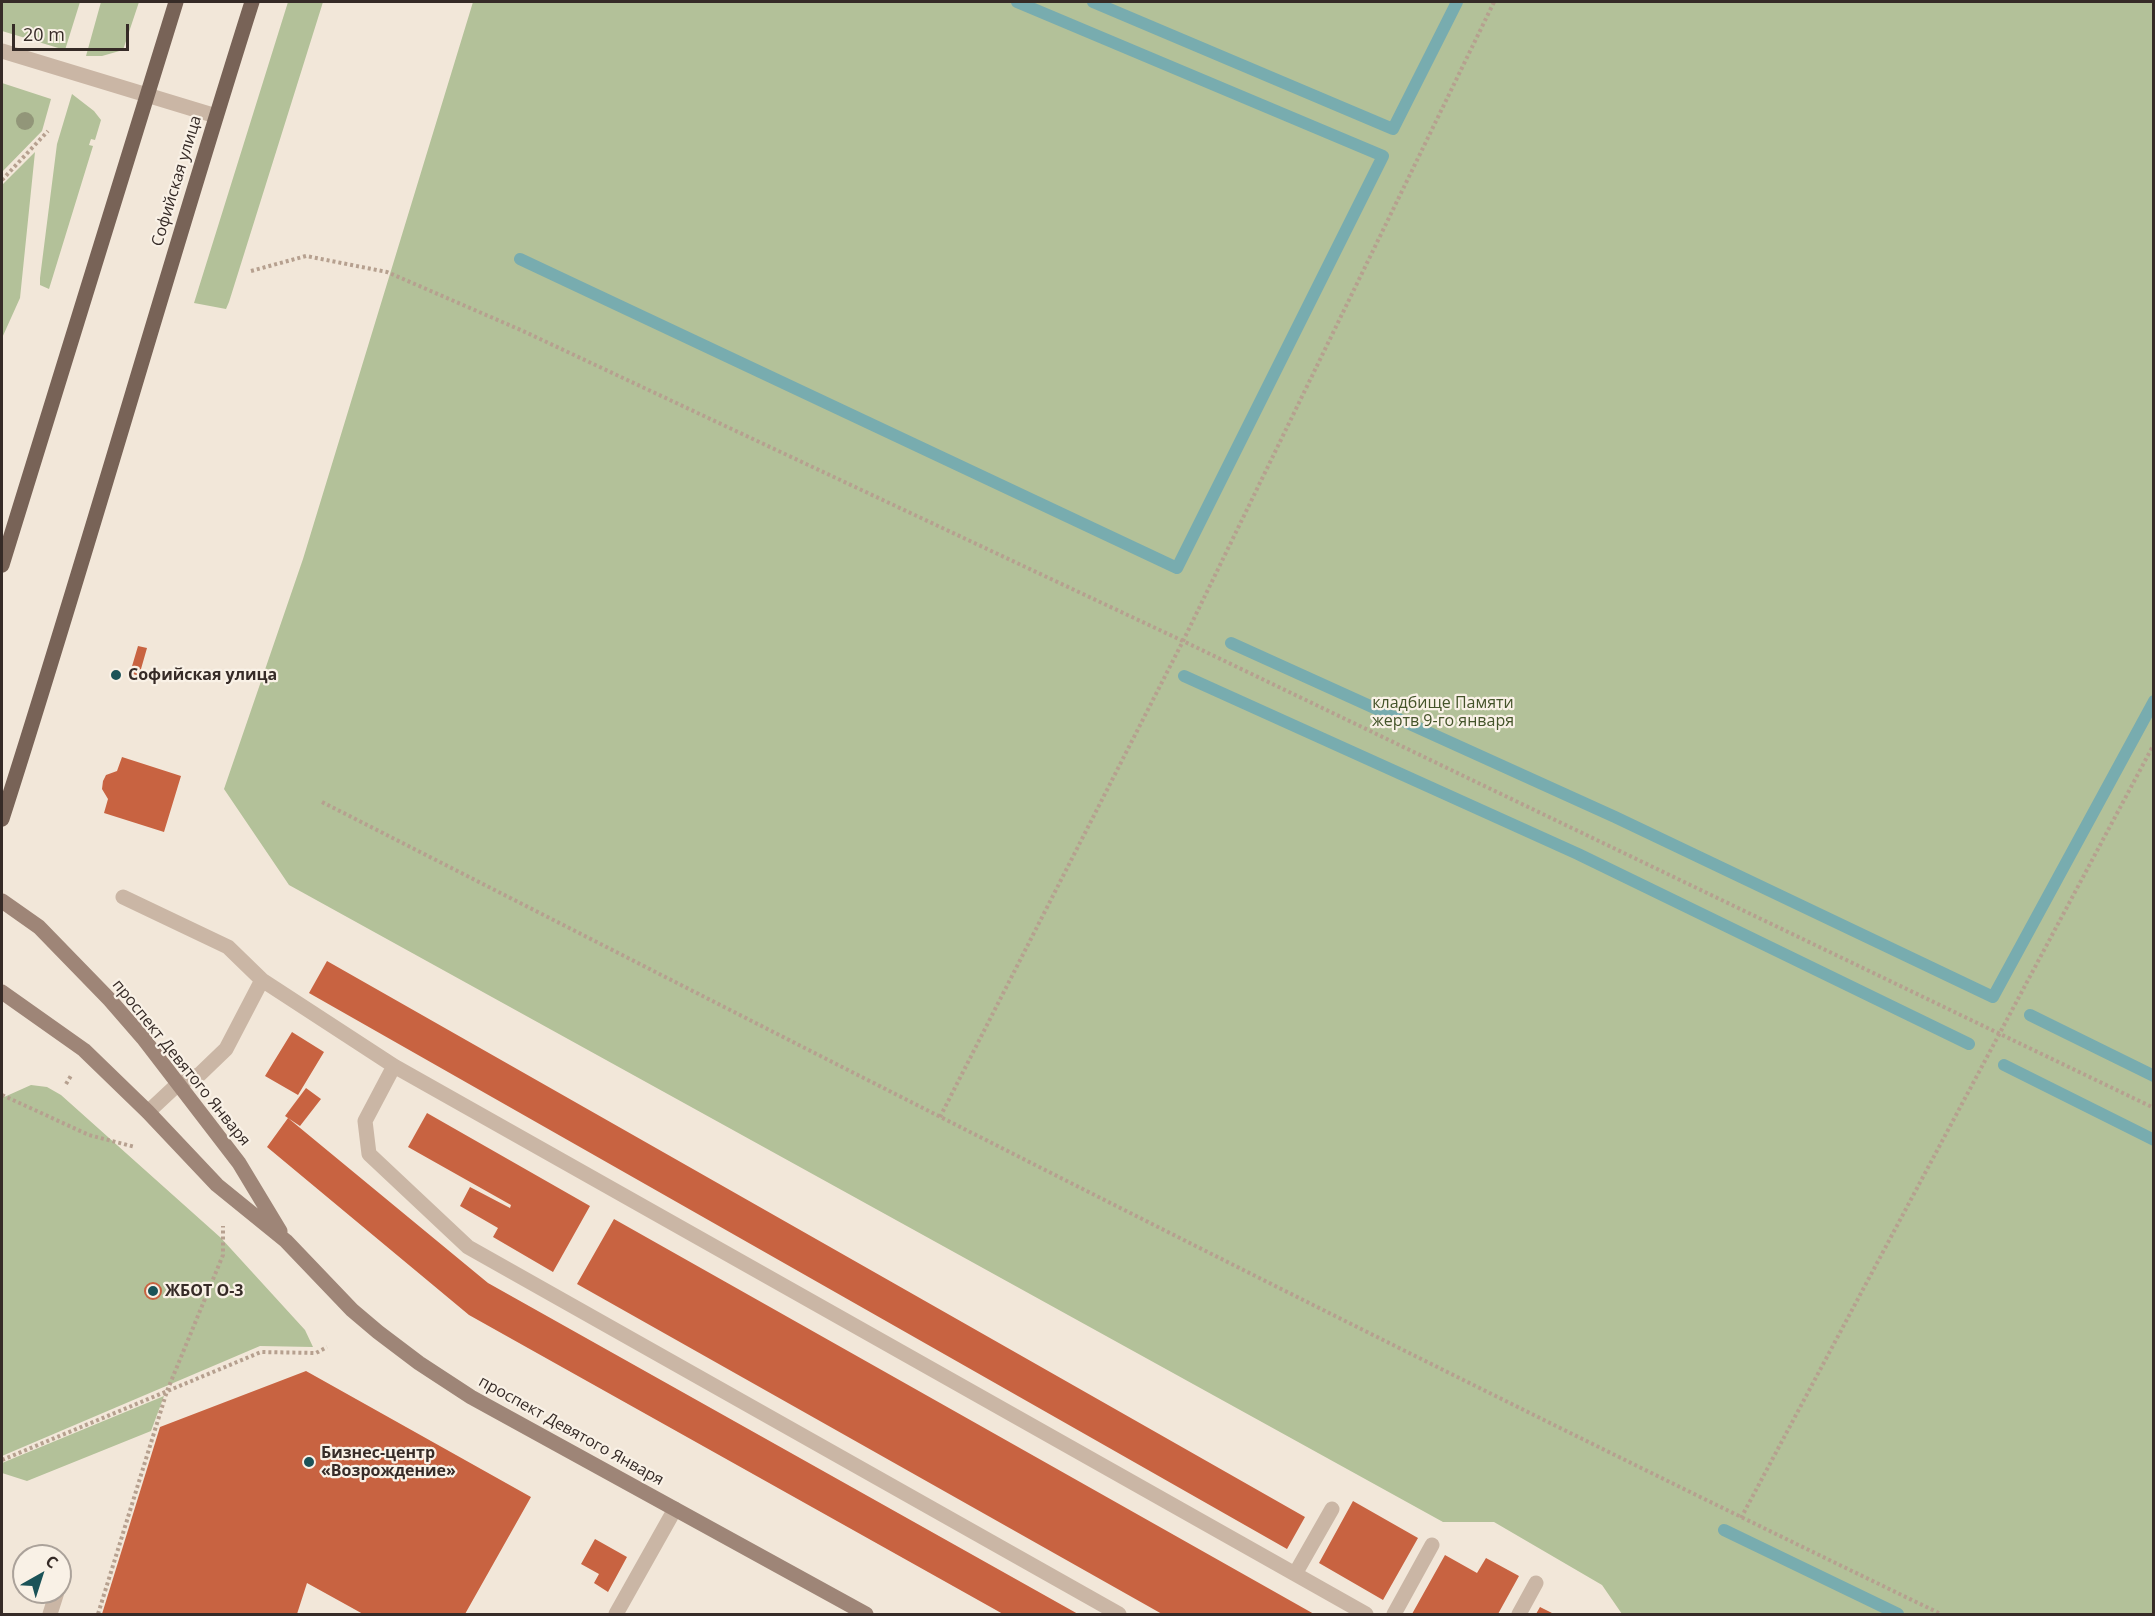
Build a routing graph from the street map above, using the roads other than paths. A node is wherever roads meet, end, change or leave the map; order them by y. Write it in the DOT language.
graph roads {
  1 [pos="176,2"];
  2 [pos="252,2"];
  3 [pos="2,51"];
  4 [pos="147,95"];
  5 [pos="216,116"];
  6 [pos="2,565"];
  7 [pos="2,819"];
  8 [pos="123,897"];
  9 [pos="2,901"];
  10 [pos="262,980"];
  11 [pos="2,992"];
  12 [pos="394,1066"];
  13 [pos="178,1084"];
  14 [pos="148,1112"];
  15 [pos="286,1241"];
  16 [pos="675,1509"];
  17 [pos="1332,1509"];
  18 [pos="1432,1545"];
  19 [pos="1295,1574"];
  20 [pos="1536,1583"];
  21 [pos="616,1614"];
  22 [pos="866,1614"];
  23 [pos="1119,1614"];
  24 [pos="1366,1614"];
  25 [pos="1394,1614"];
  26 [pos="1519,1614"];
  1 -- 4 [label="main road"];
  2 -- 5 [label="main road, Софийская улица"];
  3 -- 4 [label="lane"];
  4 -- 5 [label="lane"];
  4 -- 6 [label="main road"];
  5 -- 7 [label="main road, Софийская улица"];
  8 -- 10 [label="lane"];
  9 -- 13 [label="street, проспект Девятого Января"];
  10 -- 12 [label="lane"];
  10 -- 13 [label="lane"];
  11 -- 14 [label="street, проспект Девятого Января"];
  12 -- 19 [label="lane"];
  12 -- 23 [label="lane"];
  13 -- 14 [label="lane"];
  13 -- 15 [label="street, проспект Девятого Января"];
  14 -- 15 [label="street, проспект Девятого Января"];
  15 -- 16 [label="street, проспект Девятого Января"];
  16 -- 21 [label="lane"];
  16 -- 22 [label="street, проспект Девятого Января"];
  17 -- 19 [label="lane"];
  18 -- 25 [label="lane"];
  19 -- 24 [label="lane"];
  20 -- 26 [label="lane"];
}
